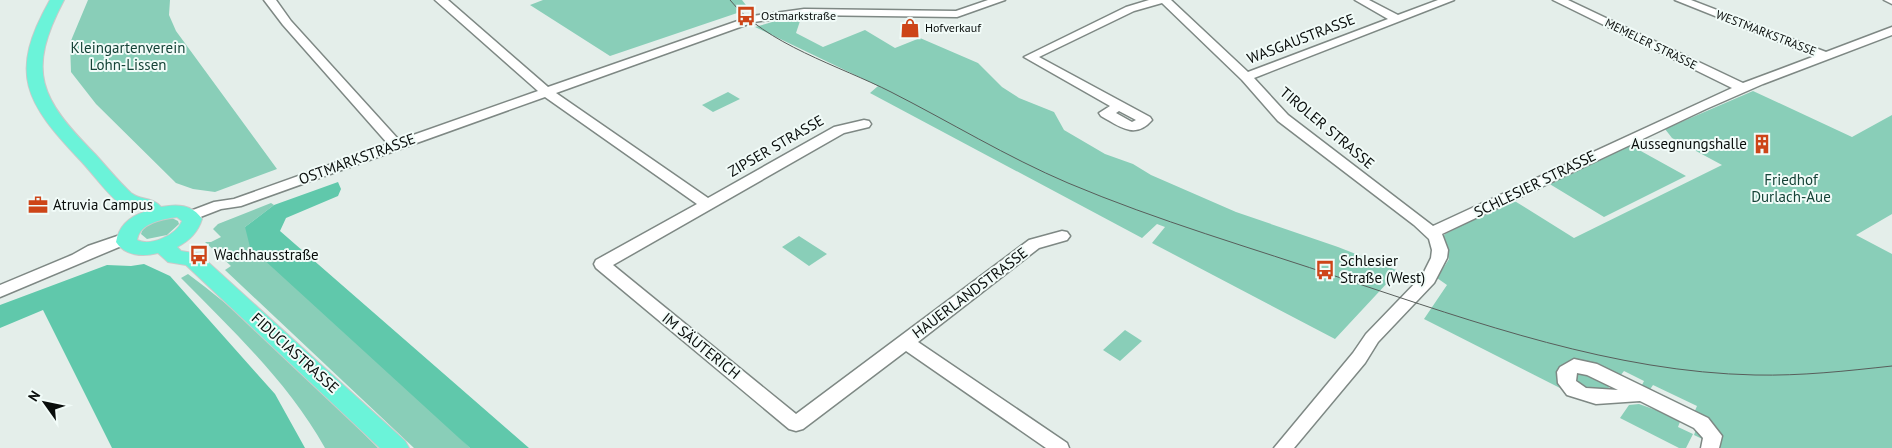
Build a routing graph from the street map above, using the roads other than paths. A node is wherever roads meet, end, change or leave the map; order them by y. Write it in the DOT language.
graph roads {
  1 [pos="57,0"];
  2 [pos="270,0"];
  3 [pos="441,0"];
  4 [pos="999,0"];
  5 [pos="1163,0"];
  6 [pos="1361,0"];
  7 [pos="1448,0"];
  8 [pos="1559,0"];
  9 [pos="1681,0"];
  10 [pos="1396,20"];
  11 [pos="1892,31"];
  12 [pos="1824,55"];
  13 [pos="1246,78"];
  14 [pos="1743,88"];
  15 [pos="545,91"];
  16 [pos="1119,106"];
  17 [pos="864,124"];
  18 [pos="396,145"];
  19 [pos="708,204"];
  20 [pos="149,218"];
  21 [pos="181,230"];
  22 [pos="1432,233"];
  23 [pos="1062,236"];
  24 [pos="127,241"];
  25 [pos="0,291"];
  26 [pos="906,342"];
  27 [pos="1643,394"];
  28 [pos="396,448"];
  29 [pos="1060,448"];
  30 [pos="1283,448"];
  31 [pos="1710,448"];
  1 -- 20 [label="main road"];
  2 -- 18 [label="street"];
  3 -- 15 [label="street"];
  4 -- 15 [label="street, OSTMARKSTRASSE"];
  5 -- 13 [label="street, TIROLER STRASSE"];
  5 -- 16 [label="street"];
  6 -- 10 [label="street, WASGAUSTRASSE"];
  7 -- 10 [label="street, WASGAUSTRASSE"];
  8 -- 14 [label="street, MEMELER STRASSE"];
  9 -- 12 [label="street, WESTMARKSTRASSE"];
  10 -- 13 [label="street, WASGAUSTRASSE"];
  11 -- 12 [label="street, SCHLESIER STRASSE"];
  12 -- 14 [label="street, SCHLESIER STRASSE"];
  13 -- 22 [label="street, TIROLER STRASSE"];
  14 -- 22 [label="street, SCHLESIER STRASSE"];
  15 -- 18 [label="street, OSTMARKSTRASSE"];
  15 -- 19 [label="street"];
  17 -- 19 [label="street, ZIPSER STRASSE"];
  18 -- 21 [label="street, OSTMARKSTRASSE"];
  19 -- 26 [label="street, IM SÄUTERICH"];
  20 -- 21 [label="main road, FIDUCIASTRASSE"];
  20 -- 24 [label="main road"];
  21 -- 24 [label="main road"];
  21 -- 28 [label="main road, FIDUCIASTRASSE"];
  22 -- 30 [label="street"];
  23 -- 26 [label="street, HAUERLANDSTRASSE"];
  24 -- 25 [label="street"];
  26 -- 29 [label="street"];
  27 -- 31 [label="street"];
}
